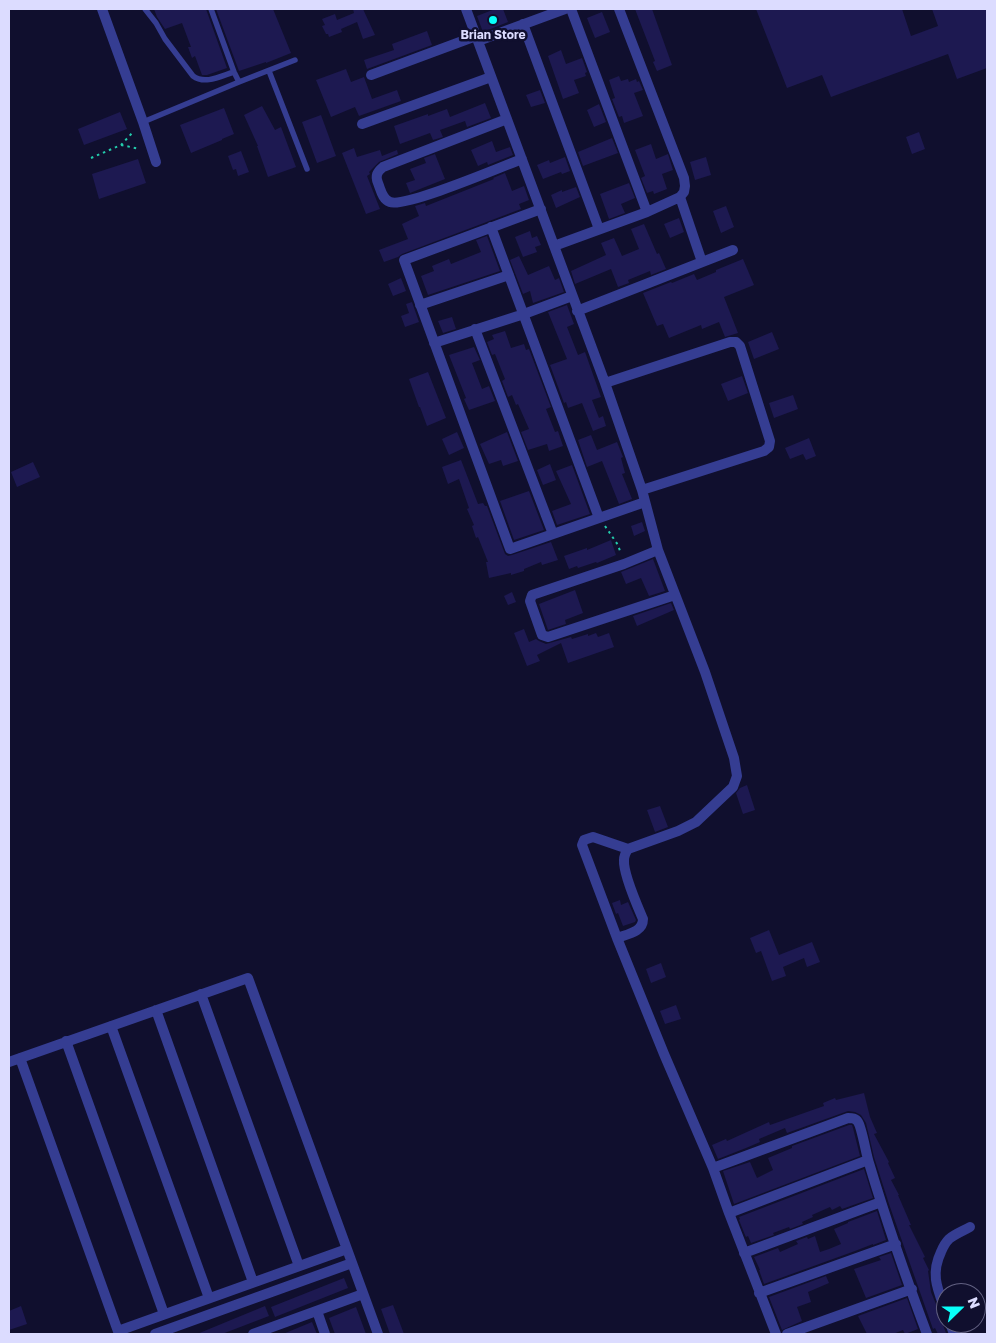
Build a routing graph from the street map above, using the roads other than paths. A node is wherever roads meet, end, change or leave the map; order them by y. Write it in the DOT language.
graph roads {
  1 [pos="102,9"];
  2 [pos="145,9"];
  3 [pos="212,9"];
  4 [pos="466,9"];
  5 [pos="565,9"];
  6 [pos="571,9"];
  7 [pos="619,9"];
  8 [pos="523,24"];
  9 [pos="477,39"];
  10 [pos="295,60"];
  11 [pos="269,71"];
  12 [pos="234,72"];
  13 [pos="371,75"];
  14 [pos="491,77"];
  15 [pos="239,82"];
  16 [pos="507,118"];
  17 [pos="143,122"];
  18 [pos="362,124"];
  19 [pos="522,160"];
  20 [pos="156,162"];
  21 [pos="307,169"];
  22 [pos="680,197"];
  23 [pos="541,209"];
  24 [pos="647,212"];
  25 [pos="491,227"];
  26 [pos="599,229"];
  27 [pos="554,246"];
  28 [pos="733,250"];
  29 [pos="702,262"];
  30 [pos="509,275"];
  31 [pos="572,296"];
  32 [pos="420,305"];
  33 [pos="577,311"];
  34 [pos="524,314"];
  35 [pos="475,329"];
  36 [pos="434,344"];
  37 [pos="605,384"];
  38 [pos="642,490"];
  39 [pos="645,502"];
  40 [pos="599,518"];
  41 [pos="553,534"];
  42 [pos="658,550"];
  43 [pos="675,595"];
  44 [pos="628,849"];
  45 [pos="618,938"];
  46 [pos="201,994"];
  47 [pos="156,1010"];
  48 [pos="111,1026"];
  49 [pos="66,1042"];
  50 [pos="20,1058"];
  51 [pos="9,1062"];
  52 [pos="868,1160"];
  53 [pos="713,1168"];
  54 [pos="881,1202"];
  55 [pos="729,1213"];
  56 [pos="970,1227"];
  57 [pos="896,1244"];
  58 [pos="347,1249"];
  59 [pos="744,1253"];
  60 [pos="352,1263"];
  61 [pos="299,1266"];
  62 [pos="254,1282"];
  63 [pos="936,1284"];
  64 [pos="912,1289"];
  65 [pos="760,1293"];
  66 [pos="363,1294"];
  67 [pos="209,1298"];
  68 [pos="317,1311"];
  69 [pos="164,1314"];
  70 [pos="275,1330"];
  71 [pos="119,1333"];
  72 [pos="923,1333"];
  73 [pos="155,1334"];
  74 [pos="254,1334"];
  75 [pos="325,1334"];
  76 [pos="378,1334"];
  77 [pos="776,1334"];
  78 [pos="787,1334"];
  1 -- 17 [label="street"];
  2 -- 12 [label="lane"];
  3 -- 12 [label="lane"];
  4 -- 9 [label="street"];
  5 -- 8 [label="street"];
  6 -- 24 [label="street"];
  7 -- 22 [label="street"];
  8 -- 9 [label="street"];
  8 -- 26 [label="street"];
  9 -- 13 [label="street"];
  9 -- 14 [label="street"];
  10 -- 11 [label="lane"];
  11 -- 15 [label="lane"];
  11 -- 21 [label="lane"];
  12 -- 15 [label="lane"];
  14 -- 16 [label="street"];
  14 -- 18 [label="street"];
  15 -- 17 [label="lane"];
  16 -- 19 [label="street"];
  16 -- 19 [label="street"];
  17 -- 20 [label="street"];
  19 -- 23 [label="street"];
  22 -- 24 [label="street"];
  22 -- 29 [label="street"];
  23 -- 25 [label="street"];
  23 -- 27 [label="street"];
  24 -- 26 [label="street"];
  25 -- 30 [label="street"];
  25 -- 32 [label="street"];
  26 -- 27 [label="street"];
  27 -- 31 [label="street"];
  28 -- 29 [label="street"];
  29 -- 33 [label="street"];
  30 -- 32 [label="street"];
  30 -- 34 [label="street"];
  31 -- 33 [label="street"];
  31 -- 34 [label="street"];
  32 -- 36 [label="street"];
  33 -- 37 [label="street"];
  34 -- 35 [label="street"];
  34 -- 40 [label="street"];
  35 -- 36 [label="street"];
  35 -- 41 [label="street"];
  36 -- 41 [label="street"];
  37 -- 38 [label="street"];
  37 -- 38 [label="street"];
  38 -- 39 [label="street"];
  39 -- 40 [label="street"];
  39 -- 42 [label="street"];
  40 -- 41 [label="street"];
  42 -- 43 [label="street"];
  42 -- 43 [label="street"];
  43 -- 44 [label="street"];
  44 -- 45 [label="street"];
  44 -- 45 [label="street"];
  45 -- 53 [label="street"];
  46 -- 47 [label="street"];
  46 -- 58 [label="street"];
  46 -- 61 [label="street"];
  47 -- 48 [label="street"];
  47 -- 62 [label="street"];
  48 -- 49 [label="street"];
  48 -- 67 [label="street"];
  49 -- 50 [label="street"];
  49 -- 69 [label="street"];
  50 -- 51 [label="street"];
  50 -- 71 [label="street"];
  52 -- 53 [label="street"];
  52 -- 54 [label="street"];
  52 -- 55 [label="street"];
  53 -- 55 [label="street"];
  54 -- 57 [label="street"];
  54 -- 59 [label="street"];
  55 -- 59 [label="street"];
  56 -- 63 [label="street"];
  57 -- 64 [label="street"];
  57 -- 65 [label="street"];
  58 -- 60 [label="street"];
  58 -- 61 [label="street"];
  59 -- 65 [label="street"];
  60 -- 66 [label="street"];
  60 -- 73 [label="street"];
  61 -- 62 [label="street"];
  62 -- 67 [label="street"];
  64 -- 72 [label="street"];
  64 -- 78 [label="street"];
  65 -- 77 [label="street"];
  66 -- 68 [label="street"];
  66 -- 76 [label="street"];
  67 -- 69 [label="street"];
  68 -- 70 [label="street"];
  68 -- 75 [label="street"];
  69 -- 71 [label="street"];
  70 -- 74 [label="street"];
}
